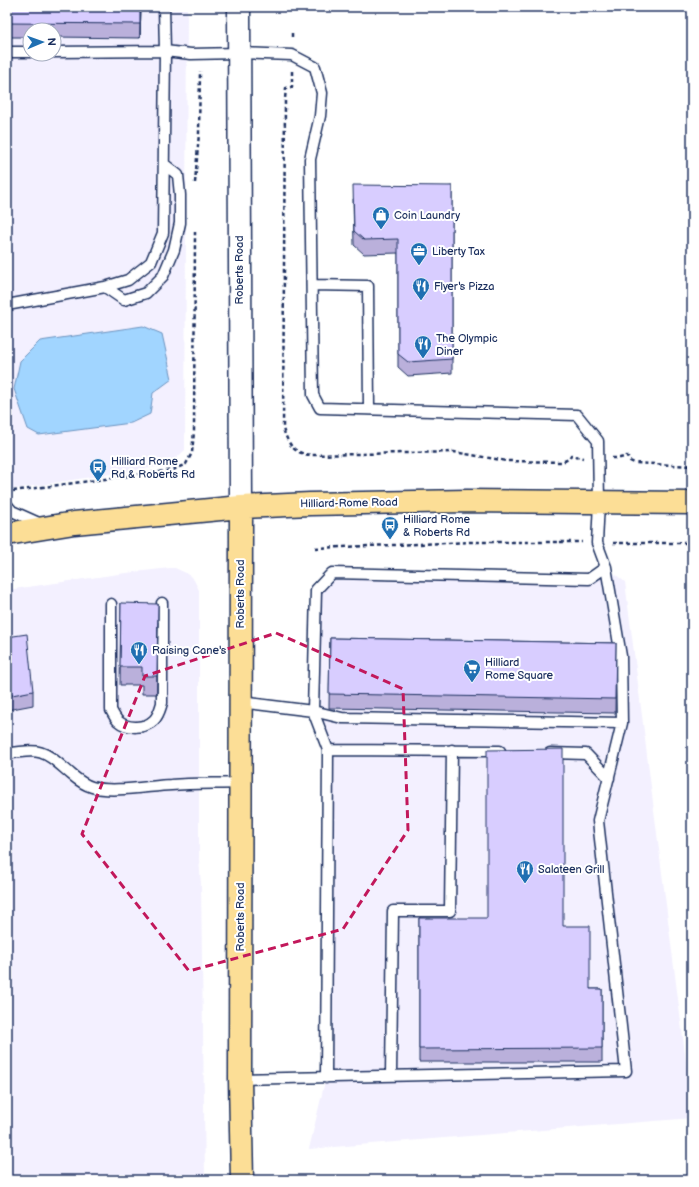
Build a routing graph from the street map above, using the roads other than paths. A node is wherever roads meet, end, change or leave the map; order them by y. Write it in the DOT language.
graph roads {
  1 [pos="164,7"];
  2 [pos="238,7"];
  3 [pos="165,51"];
  4 [pos="7,52"];
  5 [pos="22,52"];
  6 [pos="62,52"];
  7 [pos="239,53"];
  8 [pos="164,164"];
  9 [pos="312,286"];
  10 [pos="105,287"];
  11 [pos="7,305"];
  12 [pos="368,409"];
  13 [pos="599,502"];
  14 [pos="692,503"];
  15 [pos="7,505"];
  16 [pos="241,507"];
  17 [pos="49,527"];
  18 [pos="7,534"];
  19 [pos="606,567"];
  20 [pos="162,603"];
  21 [pos="111,604"];
  22 [pos="240,702"];
  23 [pos="313,711"];
  24 [pos="622,723"];
  25 [pos="328,750"];
  26 [pos="452,750"];
  27 [pos="507,752"];
  28 [pos="538,752"];
  29 [pos="7,754"];
  30 [pos="609,778"];
  31 [pos="241,783"];
  32 [pos="391,1076"];
  33 [pos="240,1078"];
  34 [pos="326,1078"];
  35 [pos="242,1180"];
  1 -- 3 [label="lane"];
  2 -- 7 [label="main road, Roberts Road"];
  3 -- 6 [label="lane"];
  3 -- 7 [label="lane"];
  3 -- 8 [label="lane"];
  4 -- 5 [label="lane"];
  7 -- 9 [label="lane"];
  7 -- 16 [label="main road, Roberts Road"];
  8 -- 10 [label="lane"];
  8 -- 10 [label="lane"];
  9 -- 12 [label="lane"];
  9 -- 12 [label="lane"];
  10 -- 11 [label="lane"];
  12 -- 13 [label="lane"];
  13 -- 14 [label="main road, Hilliard-Rome Road"];
  13 -- 16 [label="main road, Hilliard-Rome Road"];
  13 -- 19 [label="lane"];
  15 -- 17 [label="lane"];
  16 -- 17 [label="main road, Hilliard-Rome Road"];
  16 -- 22 [label="main road, Roberts Road"];
  17 -- 18 [label="main road, Hilliard-Rome Road"];
  19 -- 23 [label="lane"];
  19 -- 24 [label="lane"];
  20 -- 21 [label="lane"];
  22 -- 23 [label="lane"];
  22 -- 31 [label="main road, Roberts Road"];
  23 -- 24 [label="lane"];
  23 -- 25 [label="lane"];
  24 -- 30 [label="lane"];
  25 -- 26 [label="lane"];
  25 -- 34 [label="lane"];
  26 -- 27 [label="lane"];
  26 -- 32 [label="lane"];
  28 -- 30 [label="lane"];
  29 -- 31 [label="lane"];
  30 -- 32 [label="lane"];
  31 -- 33 [label="main road, Roberts Road"];
  32 -- 34 [label="lane"];
  33 -- 34 [label="lane"];
  33 -- 35 [label="main road, Roberts Road"];
}
